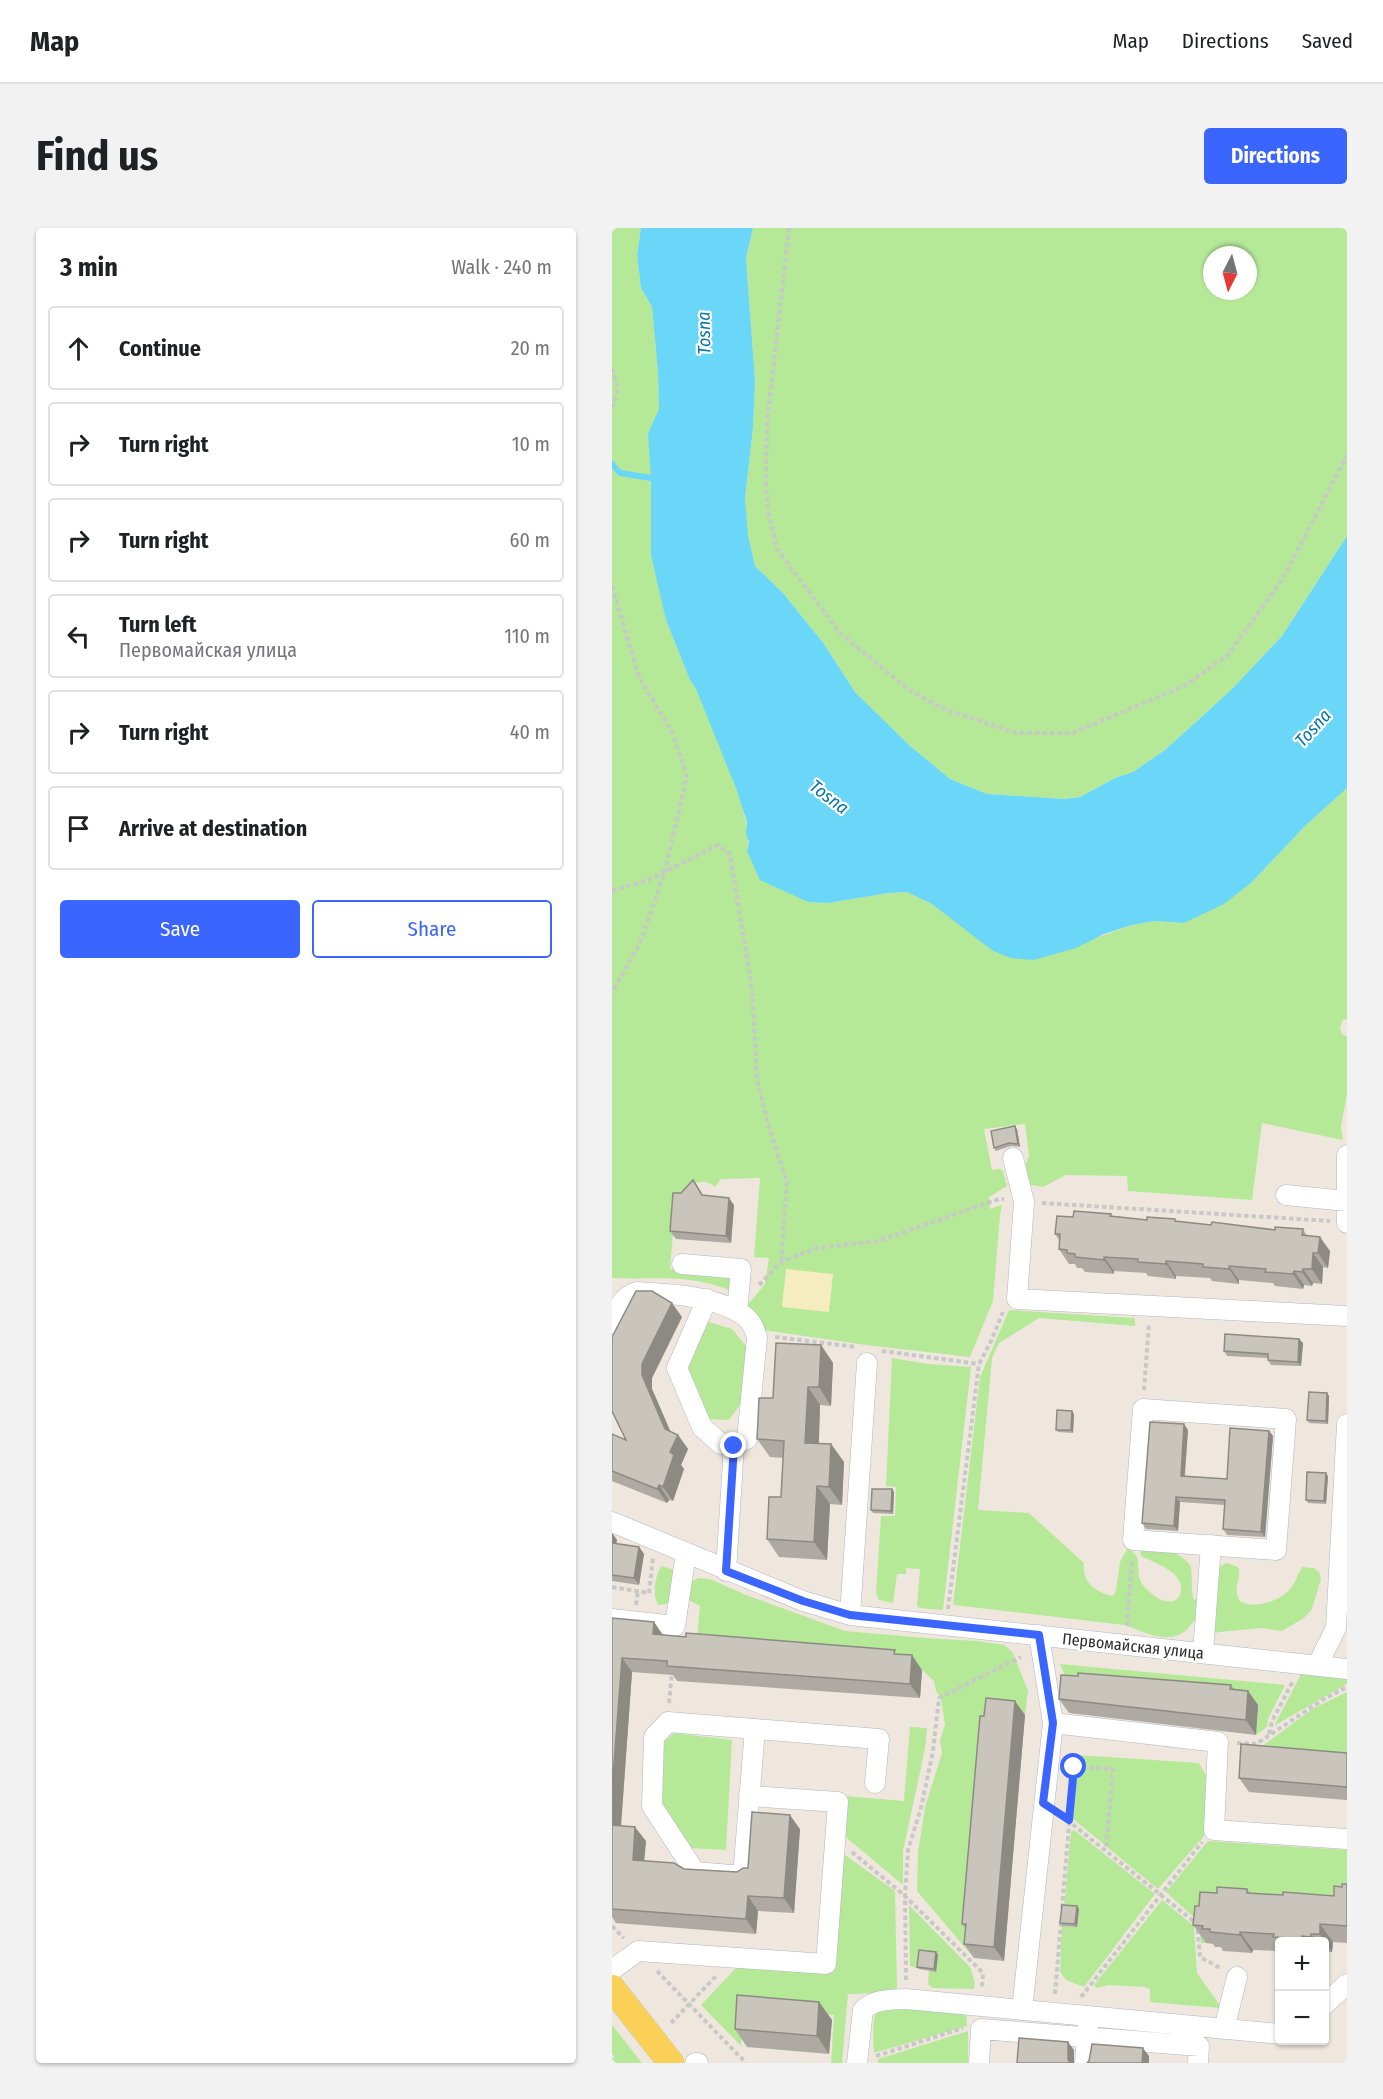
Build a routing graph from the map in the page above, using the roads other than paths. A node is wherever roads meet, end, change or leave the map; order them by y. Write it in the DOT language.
graph roads {
  1 [pos="1347,1155"];
  2 [pos="1013,1158"];
  3 [pos="1286,1195"];
  4 [pos="1346,1201"];
  5 [pos="1347,1223"];
  6 [pos="682,1264"];
  7 [pos="707,1299"];
  8 [pos="737,1311"];
  9 [pos="1347,1316"];
  10 [pos="612,1323"];
  11 [pos="870,1354"];
  12 [pos="1347,1424"];
  13 [pos="734,1446"];
  14 [pos="612,1522"];
  15 [pos="1344,1528"];
  16 [pos="1211,1545"];
  17 [pos="686,1553"];
  18 [pos="726,1571"];
  19 [pos="1342,1605"];
  20 [pos="850,1615"];
  21 [pos="612,1619"];
  22 [pos="1039,1635"];
  23 [pos="1203,1653"];
  24 [pos="1309,1665"];
  25 [pos="1347,1669"];
  26 [pos="1053,1723"];
  27 [pos="755,1729"];
  28 [pos="875,1783"];
  29 [pos="749,1796"];
  30 [pos="1347,1839"];
  31 [pos="612,1970"];
  32 [pos="1237,1977"];
  33 [pos="1347,1984"];
  34 [pos="612,1988"];
  35 [pos="1329,2000"];
  36 [pos="1022,2010"];
  37 [pos="1072,2015"];
  38 [pos="1224,2029"];
  39 [pos="1275,2034"];
  40 [pos="1087,2038"];
  41 [pos="671,2063"];
  42 [pos="857,2063"];
  43 [pos="979,2063"];
  44 [pos="1085,2063"];
  45 [pos="1198,2063"];
  1 -- 4 [label="street"];
  2 -- 9 [label="street"];
  3 -- 4 [label="street"];
  4 -- 5 [label="street"];
  6 -- 8 [label="street"];
  7 -- 8 [label="street"];
  7 -- 10 [label="street"];
  7 -- 13 [label="street"];
  8 -- 13 [label="street"];
  11 -- 20 [label="street"];
  12 -- 15 [label="street"];
  13 -- 18 [label="street"];
  14 -- 17 [label="street, Первомайская улица"];
  15 -- 19 [label="street"];
  16 -- 16 [label="street"];
  16 -- 23 [label="street"];
  17 -- 18 [label="street, Первомайская улица"];
  17 -- 21 [label="street"];
  18 -- 20 [label="street, Первомайская улица"];
  19 -- 24 [label="street"];
  20 -- 22 [label="street, Первомайская улица"];
  22 -- 23 [label="street, Первомайская улица"];
  22 -- 26 [label="street"];
  23 -- 24 [label="street, Первомайская улица"];
  24 -- 25 [label="street, Первомайская улица"];
  26 -- 30 [label="street"];
  26 -- 36 [label="street"];
  27 -- 28 [label="street"];
  27 -- 29 [label="street"];
  27 -- 29 [label="street"];
  29 -- 31 [label="street"];
  32 -- 38 [label="street"];
  33 -- 35 [label="street"];
  34 -- 41 [label="main road"];
  36 -- 37 [label="street"];
  36 -- 42 [label="street"];
  37 -- 38 [label="street"];
  37 -- 40 [label="street"];
  38 -- 39 [label="street"];
  40 -- 43 [label="street"];
  40 -- 44 [label="street"];
  40 -- 45 [label="street"];
}
